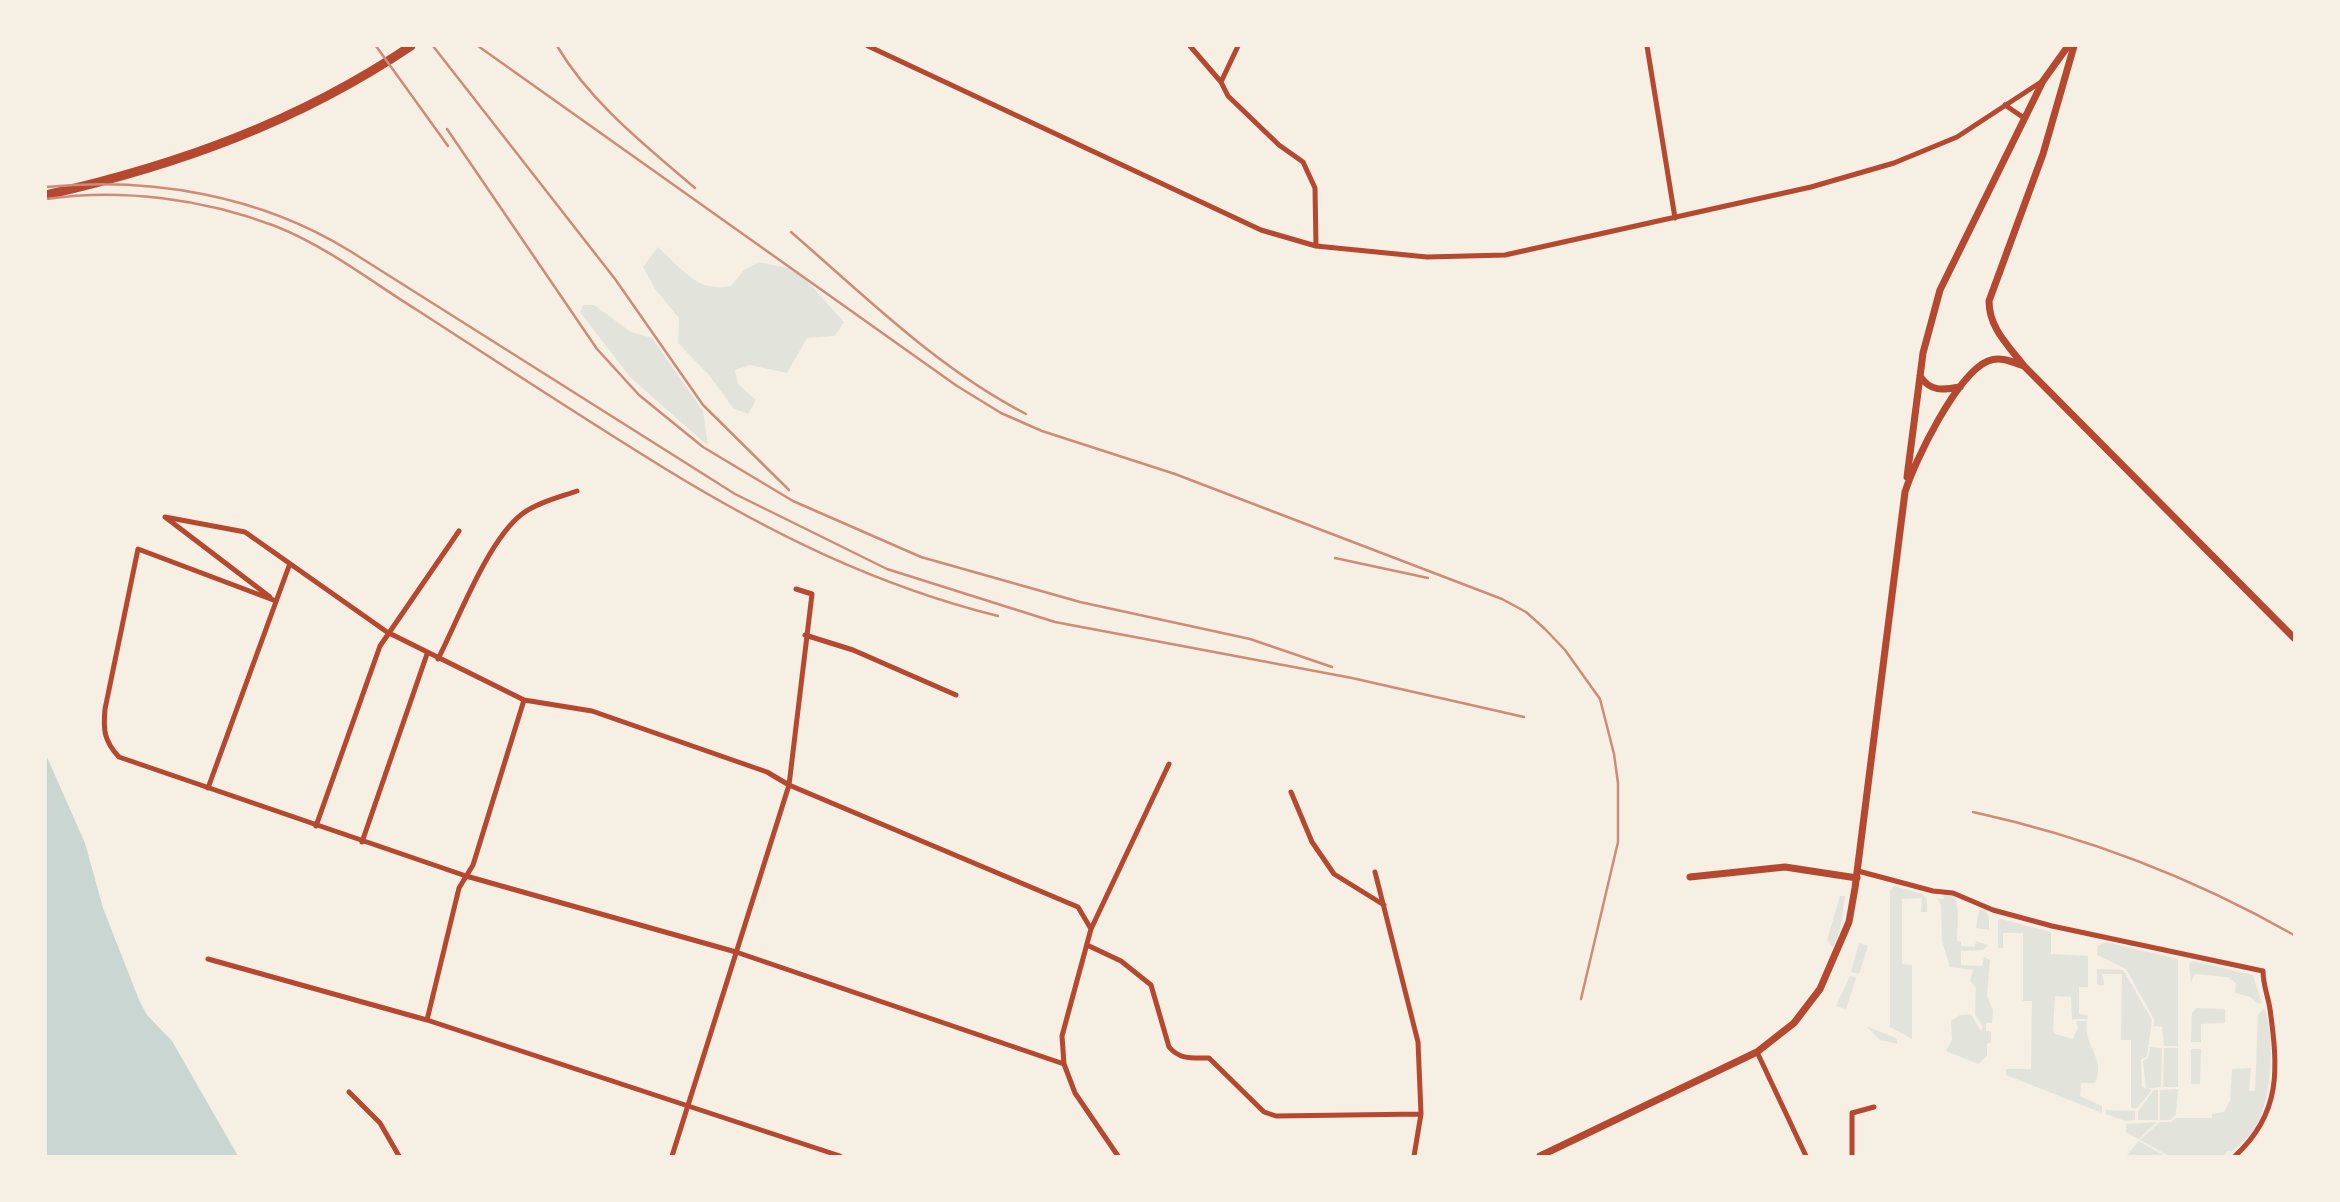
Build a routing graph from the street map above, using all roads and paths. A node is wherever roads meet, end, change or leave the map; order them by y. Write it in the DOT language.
graph roads {
  1 [pos="411,46"];
  2 [pos="868,46"];
  3 [pos="1190,46"];
  4 [pos="1238,46"];
  5 [pos="1647,46"];
  6 [pos="2068,46"];
  7 [pos="2074,46"];
  8 [pos="2043,81"];
  9 [pos="1222,82"];
  10 [pos="2005,105"];
  11 [pos="2024,118"];
  12 [pos="46,195"];
  13 [pos="1675,218"];
  14 [pos="1316,247"];
  15 [pos="2024,366"];
  16 [pos="1920,376"];
  17 [pos="1960,387"];
  18 [pos="577,491"];
  19 [pos="1905,492"];
  20 [pos="458,531"];
  21 [pos="289,566"];
  22 [pos="796,589"];
  23 [pos="276,601"];
  24 [pos="387,632"];
  25 [pos="805,635"];
  26 [pos="2294,638"];
  27 [pos="427,654"];
  28 [pos="438,659"];
  29 [pos="956,695"];
  30 [pos="524,700"];
  31 [pos="1169,764"];
  32 [pos="789,785"];
  33 [pos="208,788"];
  34 [pos="1291,792"];
  35 [pos="316,826"];
  36 [pos="362,842"];
  37 [pos="1375,872"];
  38 [pos="1857,874"];
  39 [pos="466,876"];
  40 [pos="1690,877"];
  41 [pos="1384,905"];
  42 [pos="1091,929"];
  43 [pos="1087,945"];
  44 [pos="736,952"];
  45 [pos="208,959"];
  46 [pos="427,1020"];
  47 [pos="1757,1052"];
  48 [pos="1064,1064"];
  49 [pos="349,1092"];
  50 [pos="1874,1107"];
  51 [pos="689,1108"];
  52 [pos="1420,1114"];
  53 [pos="398,1157"];
  54 [pos="672,1157"];
  55 [pos="840,1157"];
  56 [pos="1118,1157"];
  57 [pos="1413,1157"];
  58 [pos="1540,1157"];
  59 [pos="1806,1157"];
  60 [pos="1852,1157"];
  61 [pos="2235,1157"];
  1 -- 12 [label="highway"];
  2 -- 14 [label="street"];
  3 -- 9 [label="street"];
  4 -- 9 [label="street"];
  5 -- 13 [label="street"];
  6 -- 8 [label="main road"];
  7 -- 15 [label="main road"];
  8 -- 10 [label="street"];
  8 -- 11 [label="main road"];
  9 -- 14 [label="street"];
  10 -- 11 [label="street"];
  10 -- 13 [label="street"];
  11 -- 16 [label="main road"];
  13 -- 14 [label="street"];
  15 -- 17 [label="main road"];
  15 -- 26 [label="main road"];
  16 -- 17 [label="main road"];
  16 -- 19 [label="main road"];
  17 -- 19 [label="main road"];
  18 -- 28 [label="street"];
  19 -- 38 [label="main road"];
  20 -- 24 [label="street"];
  21 -- 23 [label="street"];
  21 -- 23 [label="street"];
  21 -- 24 [label="street"];
  22 -- 25 [label="street"];
  23 -- 33 [label="street"];
  23 -- 33 [label="street"];
  24 -- 27 [label="street"];
  24 -- 35 [label="street"];
  25 -- 29 [label="street"];
  25 -- 32 [label="street"];
  27 -- 28 [label="street"];
  27 -- 36 [label="street"];
  28 -- 30 [label="street"];
  30 -- 32 [label="street"];
  30 -- 39 [label="street"];
  31 -- 42 [label="street"];
  32 -- 42 [label="street"];
  32 -- 44 [label="street"];
  33 -- 35 [label="street"];
  34 -- 41 [label="street"];
  35 -- 36 [label="street"];
  36 -- 39 [label="street"];
  37 -- 41 [label="street"];
  38 -- 40 [label="main road"];
  38 -- 47 [label="main road"];
  38 -- 61 [label="street"];
  39 -- 44 [label="street"];
  39 -- 46 [label="street"];
  41 -- 52 [label="street"];
  42 -- 43 [label="street"];
  43 -- 48 [label="street"];
  43 -- 52 [label="street"];
  44 -- 48 [label="street"];
  44 -- 51 [label="street"];
  45 -- 46 [label="street"];
  46 -- 51 [label="street"];
  47 -- 58 [label="main road"];
  47 -- 59 [label="street"];
  48 -- 56 [label="street"];
  49 -- 53 [label="street"];
  50 -- 60 [label="street"];
  51 -- 54 [label="street"];
  51 -- 55 [label="street"];
  52 -- 57 [label="street"];
}
